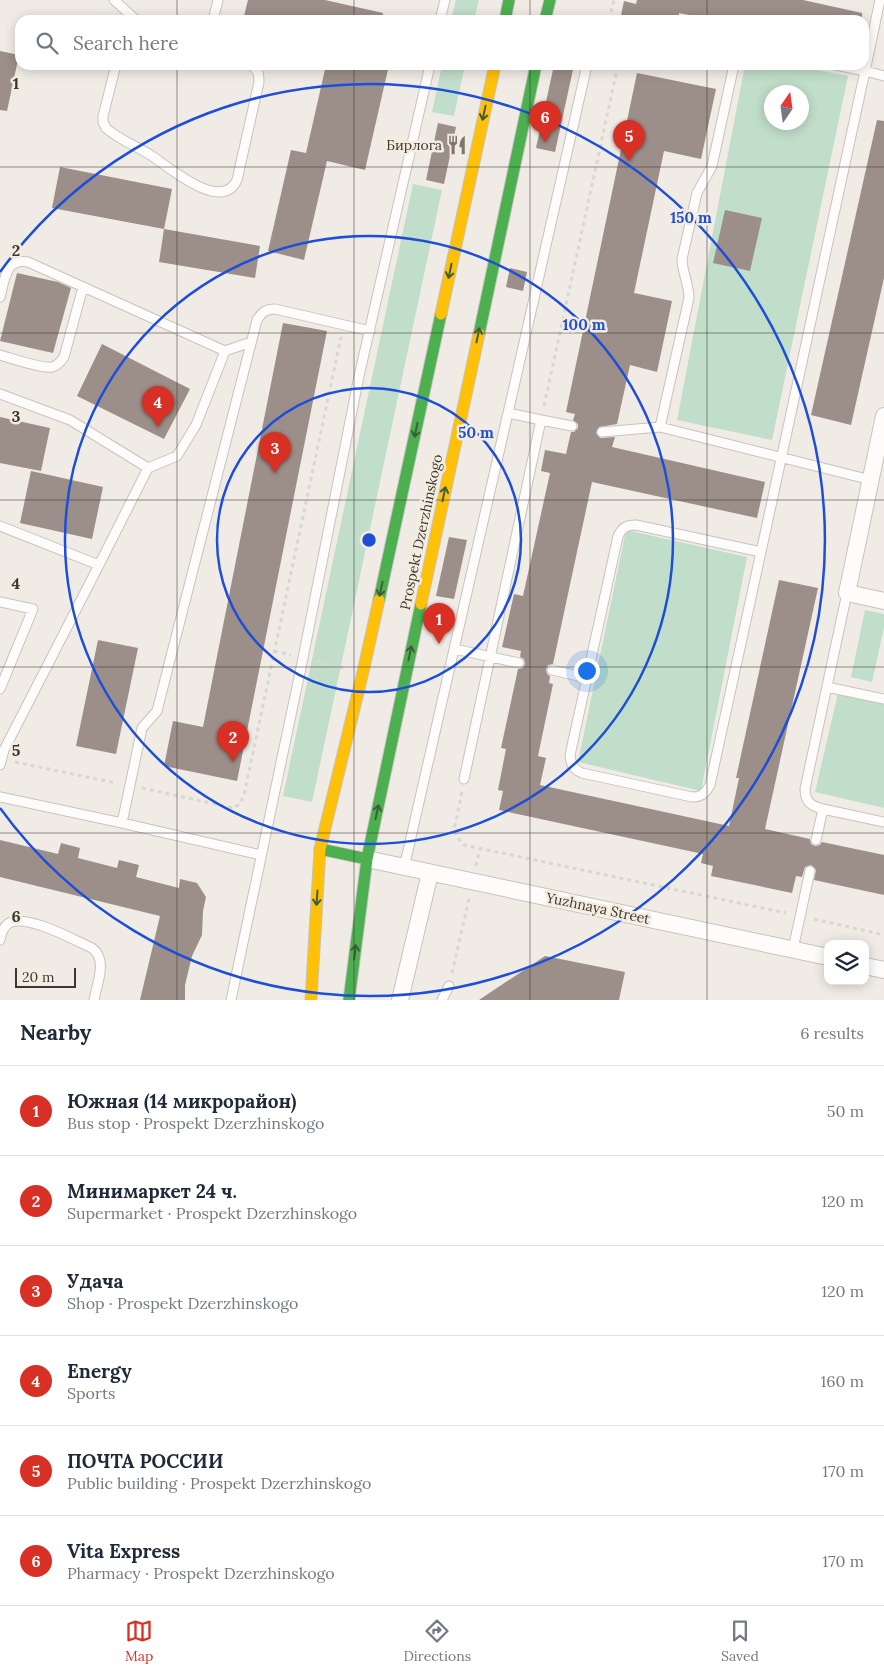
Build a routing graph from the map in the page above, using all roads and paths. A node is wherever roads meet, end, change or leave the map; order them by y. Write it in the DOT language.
graph roads {
  1 [pos="114,0"];
  2 [pos="218,0"];
  3 [pos="445,0"];
  4 [pos="509,0"];
  5 [pos="550,0"];
  6 [pos="614,0"];
  7 [pos="880,0"];
  8 [pos="126,15"];
  9 [pos="214,15"];
  10 [pos="441,15"];
  11 [pos="505,15"];
  12 [pos="546,15"];
  13 [pos="611,15"];
  14 [pos="869,52"];
  15 [pos="115,70"];
  16 [pos="256,70"];
  17 [pos="429,70"];
  18 [pos="494,70"];
  19 [pos="535,70"];
  20 [pos="586,70"];
  21 [pos="617,70"];
  22 [pos="733,70"];
  23 [pos="860,70"];
  24 [pos="865,71"];
  25 [pos="884,76"];
  26 [pos="83,287"];
  27 [pos="0,297"];
  28 [pos="344,324"];
  29 [pos="370,332"];
  30 [pos="251,342"];
  31 [pos="225,352"];
  32 [pos="0,355"];
  33 [pos="0,394"];
  34 [pos="508,413"];
  35 [pos="884,416"];
  36 [pos="541,420"];
  37 [pos="572,426"];
  38 [pos="660,427"];
  39 [pos="602,432"];
  40 [pos="780,458"];
  41 [pos="148,468"];
  42 [pos="876,473"];
  43 [pos="0,526"];
  44 [pos="760,552"];
  45 [pos="99,565"];
  46 [pos="847,593"];
  47 [pos="884,601"];
  48 [pos="0,602"];
  49 [pos="455,649"];
  50 [pos="490,657"];
  51 [pos="519,663"];
  52 [pos="552,670"];
  53 [pos="587,678"];
  54 [pos="827,687"];
  55 [pos="0,689"];
  56 [pos="884,699"];
  57 [pos="0,765"];
  58 [pos="464,779"];
  59 [pos="244,795"];
  60 [pos="0,797"];
  61 [pos="823,809"];
  62 [pos="884,822"];
  63 [pos="122,823"];
  64 [pos="816,840"];
  65 [pos="320,849"];
  66 [pos="480,849"];
  67 [pos="260,855"];
  68 [pos="367,859"];
  69 [pos="404,868"];
  70 [pos="810,871"];
  71 [pos="430,873"];
  72 [pos="472,882"];
  73 [pos="800,916"];
  74 [pos="884,935"];
  75 [pos="0,940"];
  76 [pos="793,949"];
  77 [pos="824,956"];
  78 [pos="869,967"];
  79 [pos="884,970"];
  80 [pos="449,986"];
  81 [pos="94,1000"];
  82 [pos="231,1000"];
  83 [pos="310,1000"];
  84 [pos="349,1000"];
  85 [pos="400,1000"];
  86 [pos="442,1000"];
  1 -- 8 [label="lane"];
  2 -- 9 [label="lane"];
  3 -- 10 [label="lane"];
  4 -- 11 [label="street"];
  5 -- 12 [label="street"];
  6 -- 13 [label="path"];
  7 -- 14 [label="lane"];
  15 -- 16 [label="lane"];
  17 -- 29 [label="lane"];
  18 -- 65 [label="street, Prospekt Dzerzhinskogo, one-way"];
  68 -- 19 [label="street, Prospekt Dzerzhinskogo, one-way"];
  20 -- 34 [label="lane"];
  21 -- 36 [label="path"];
  22 -- 38 [label="lane"];
  23 -- 24 [label="lane"];
  24 -- 25 [label="lane"];
  24 -- 40 [label="lane"];
  26 -- 27 [label="lane"];
  26 -- 31 [label="lane"];
  26 -- 32 [label="lane"];
  28 -- 29 [label="lane"];
  28 -- 30 [label="lane"];
  28 -- 59 [label="path"];
  29 -- 67 [label="lane"];
  30 -- 31 [label="lane"];
  30 -- 63 [label="lane"];
  31 -- 41 [label="lane"];
  33 -- 41 [label="lane"];
  34 -- 36 [label="lane"];
  34 -- 49 [label="lane"];
  35 -- 42 [label="street"];
  36 -- 37 [label="lane"];
  36 -- 50 [label="lane"];
  38 -- 39 [label="lane"];
  38 -- 40 [label="lane"];
  40 -- 42 [label="lane"];
  40 -- 44 [label="lane"];
  41 -- 45 [label="lane"];
  42 -- 46 [label="street"];
  43 -- 45 [label="lane"];
  44 -- 53 [label="lane"];
  44 -- 53 [label="lane"];
  45 -- 57 [label="lane"];
  46 -- 47 [label="street"];
  46 -- 54 [label="lane"];
  48 -- 55 [label="lane"];
  49 -- 50 [label="lane"];
  49 -- 69 [label="lane"];
  50 -- 51 [label="lane"];
  50 -- 58 [label="lane"];
  52 -- 53 [label="lane"];
  54 -- 56 [label="lane"];
  54 -- 61 [label="lane"];
  58 -- 66 [label="path"];
  60 -- 63 [label="lane"];
  61 -- 62 [label="lane"];
  61 -- 64 [label="lane"];
  63 -- 67 [label="lane"];
  65 -- 68 [label="street"];
  65 -- 83 [label="street, Prospekt Dzerzhinskogo, one-way"];
  66 -- 72 [label="path"];
  66 -- 73 [label="path"];
  67 -- 82 [label="lane"];
  68 -- 69 [label="street, Yuzhnaya Street"];
  84 -- 68 [label="street, Prospekt Dzerzhinskogo, one-way"];
  69 -- 71 [label="street, Yuzhnaya Street"];
  70 -- 73 [label="lane"];
  71 -- 72 [label="street, Yuzhnaya Street"];
  71 -- 85 [label="street"];
  72 -- 76 [label="street, Yuzhnaya Street"];
  72 -- 80 [label="path"];
  73 -- 74 [label="path"];
  73 -- 76 [label="lane"];
  75 -- 81 [label="lane"];
  76 -- 77 [label="street, Yuzhnaya Street"];
  78 -- 79 [label="street"];
  80 -- 86 [label="lane"];
}
